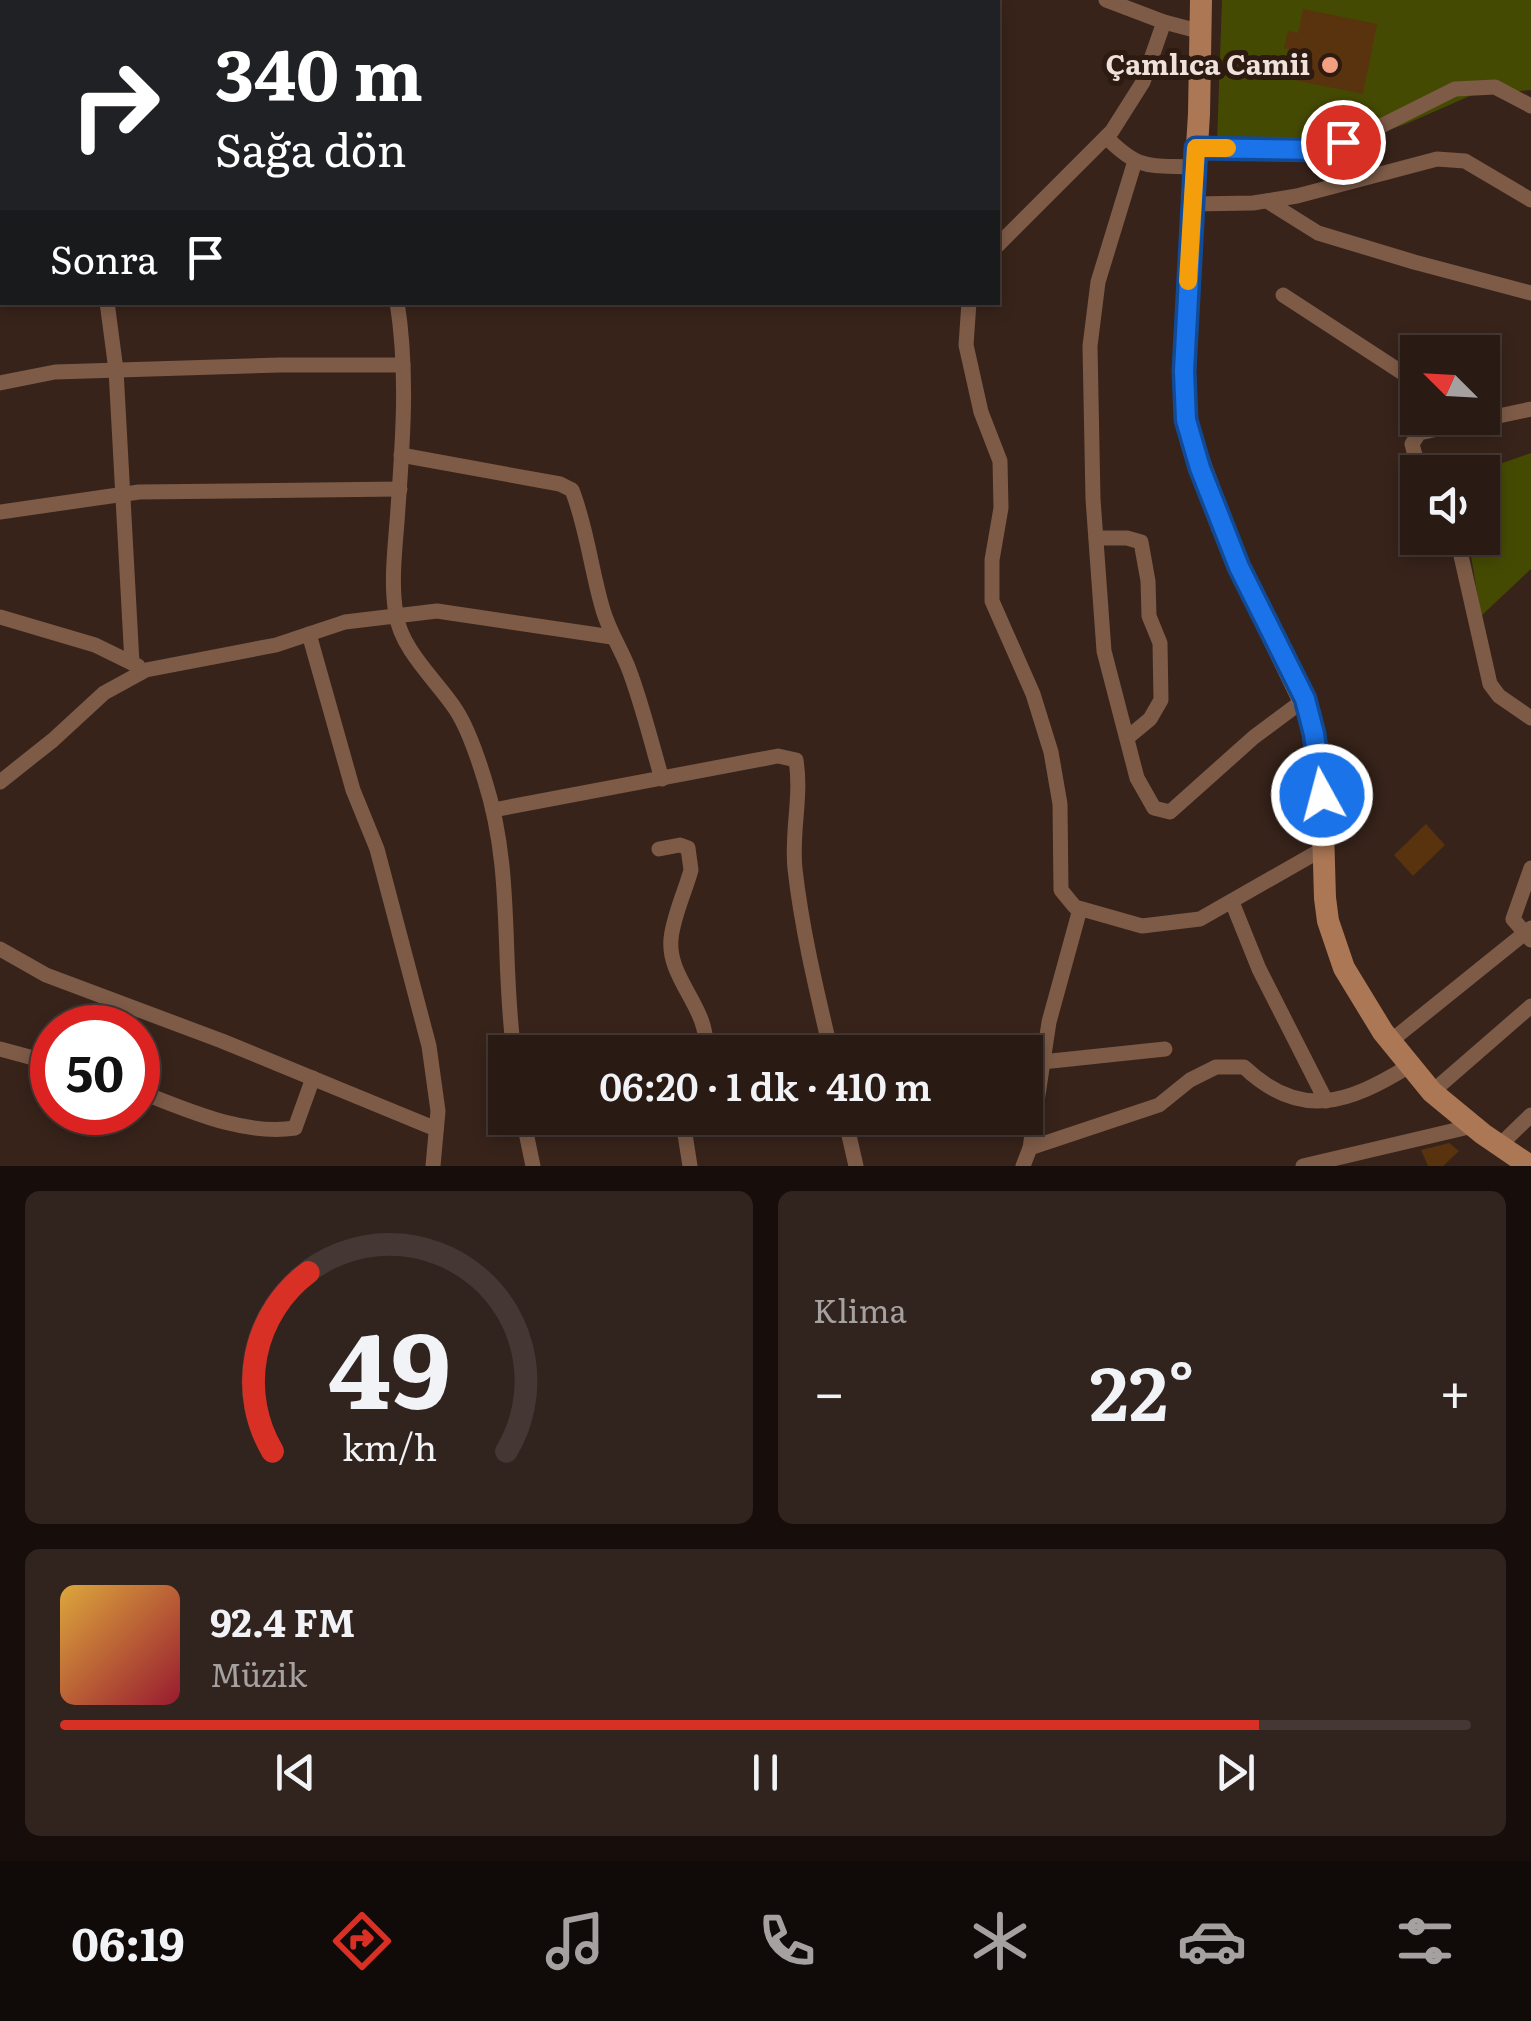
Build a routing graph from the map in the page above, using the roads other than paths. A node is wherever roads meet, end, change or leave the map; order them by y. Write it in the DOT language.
graph roads {
  1 [pos="1106,0"];
  2 [pos="1201,0"];
  3 [pos="1164,22"];
  4 [pos="1202,32"];
  5 [pos="1531,106"];
  6 [pos="1106,137"];
  7 [pos="1195,158"];
  8 [pos="1135,161"];
  9 [pos="1531,200"];
  10 [pos="1267,201"];
  11 [pos="1193,204"];
  12 [pos="1000,242"];
  13 [pos="1531,293"];
  14 [pos="1283,295"];
  15 [pos="107,305"];
  16 [pos="397,305"];
  17 [pos="969,305"];
  18 [pos="403,365"];
  19 [pos="116,370"];
  20 [pos="1400,371"];
  21 [pos="0,383"];
  22 [pos="1531,409"];
  23 [pos="1500,414"];
  24 [pos="402,455"];
  25 [pos="400,489"];
  26 [pos="120,494"];
  27 [pos="0,512"];
  28 [pos="1096,538"];
  29 [pos="1462,555"];
  30 [pos="0,617"];
  31 [pos="396,617"];
  32 [pos="309,634"];
  33 [pos="612,638"];
  34 [pos="139,666"];
  35 [pos="1305,699"];
  36 [pos="1531,718"];
  37 [pos="1127,738"];
  38 [pos="662,779"];
  39 [pos="0,782"];
  40 [pos="493,810"];
  41 [pos="659,849"];
  42 [pos="1321,850"];
  43 [pos="1531,868"];
  44 [pos="1232,902"];
  45 [pos="1080,909"];
  46 [pos="1529,933"];
  47 [pos="0,949"];
  48 [pos="1531,1006"];
  49 [pos="513,1035"];
  50 [pos="704,1035"];
  51 [pos="826,1035"];
  52 [pos="1392,1040"];
  53 [pos="0,1049"];
  54 [pos="1165,1050"];
  55 [pos="1043,1056"];
  56 [pos="30,1057"];
  57 [pos="1043,1062"];
  58 [pos="1408,1066"];
  59 [pos="314,1078"];
  60 [pos="1432,1092"];
  61 [pos="160,1099"];
  62 [pos="1326,1101"];
  63 [pos="1531,1115"];
  64 [pos="1472,1126"];
  65 [pos="436,1129"];
  66 [pos="527,1135"];
  67 [pos="685,1135"];
  68 [pos="849,1135"];
  69 [pos="1032,1135"];
  70 [pos="1500,1145"];
  71 [pos="1030,1148"];
  72 [pos="433,1166"];
  73 [pos="533,1166"];
  74 [pos="690,1166"];
  75 [pos="856,1166"];
  76 [pos="1023,1166"];
  77 [pos="1303,1166"];
  78 [pos="1530,1166"];
  1 -- 3 [label="street"];
  2 -- 4 [label="main road"];
  3 -- 4 [label="street"];
  3 -- 6 [label="street"];
  4 -- 7 [label="main road"];
  5 -- 7 [label="street"];
  6 -- 8 [label="street"];
  6 -- 12 [label="street"];
  7 -- 8 [label="street"];
  7 -- 11 [label="main road"];
  8 -- 28 [label="street"];
  9 -- 10 [label="street"];
  10 -- 11 [label="street"];
  10 -- 13 [label="street"];
  11 -- 35 [label="main road"];
  14 -- 20 [label="street"];
  15 -- 19 [label="street"];
  16 -- 18 [label="street"];
  17 -- 45 [label="street"];
  18 -- 19 [label="street"];
  18 -- 24 [label="street"];
  19 -- 21 [label="street"];
  19 -- 26 [label="street"];
  22 -- 23 [label="street"];
  24 -- 25 [label="street"];
  24 -- 33 [label="street"];
  25 -- 26 [label="street"];
  25 -- 31 [label="street"];
  26 -- 27 [label="street"];
  26 -- 34 [label="street"];
  28 -- 37 [label="street"];
  28 -- 37 [label="street"];
  29 -- 36 [label="street"];
  30 -- 34 [label="street"];
  31 -- 32 [label="street"];
  31 -- 33 [label="street"];
  31 -- 40 [label="street"];
  32 -- 34 [label="street"];
  32 -- 65 [label="street"];
  33 -- 38 [label="street"];
  34 -- 39 [label="street"];
  35 -- 37 [label="street"];
  35 -- 42 [label="main road"];
  38 -- 40 [label="street"];
  38 -- 51 [label="street"];
  40 -- 49 [label="street"];
  41 -- 50 [label="street"];
  42 -- 44 [label="street"];
  42 -- 52 [label="main road"];
  43 -- 46 [label="street"];
  44 -- 45 [label="street"];
  44 -- 62 [label="street"];
  45 -- 55 [label="street"];
  46 -- 52 [label="street"];
  47 -- 59 [label="street"];
  48 -- 60 [label="street"];
  52 -- 58 [label="main road"];
  53 -- 56 [label="street"];
  54 -- 57 [label="street"];
  58 -- 60 [label="main road"];
  58 -- 62 [label="street"];
  59 -- 61 [label="street"];
  59 -- 65 [label="street"];
  60 -- 64 [label="main road"];
  62 -- 71 [label="street"];
  63 -- 70 [label="street"];
  64 -- 70 [label="main road"];
  64 -- 77 [label="street"];
  65 -- 72 [label="street"];
  66 -- 73 [label="street"];
  67 -- 74 [label="street"];
  68 -- 75 [label="street"];
  69 -- 71 [label="street"];
  70 -- 78 [label="main road"];
  71 -- 76 [label="street"];
}
